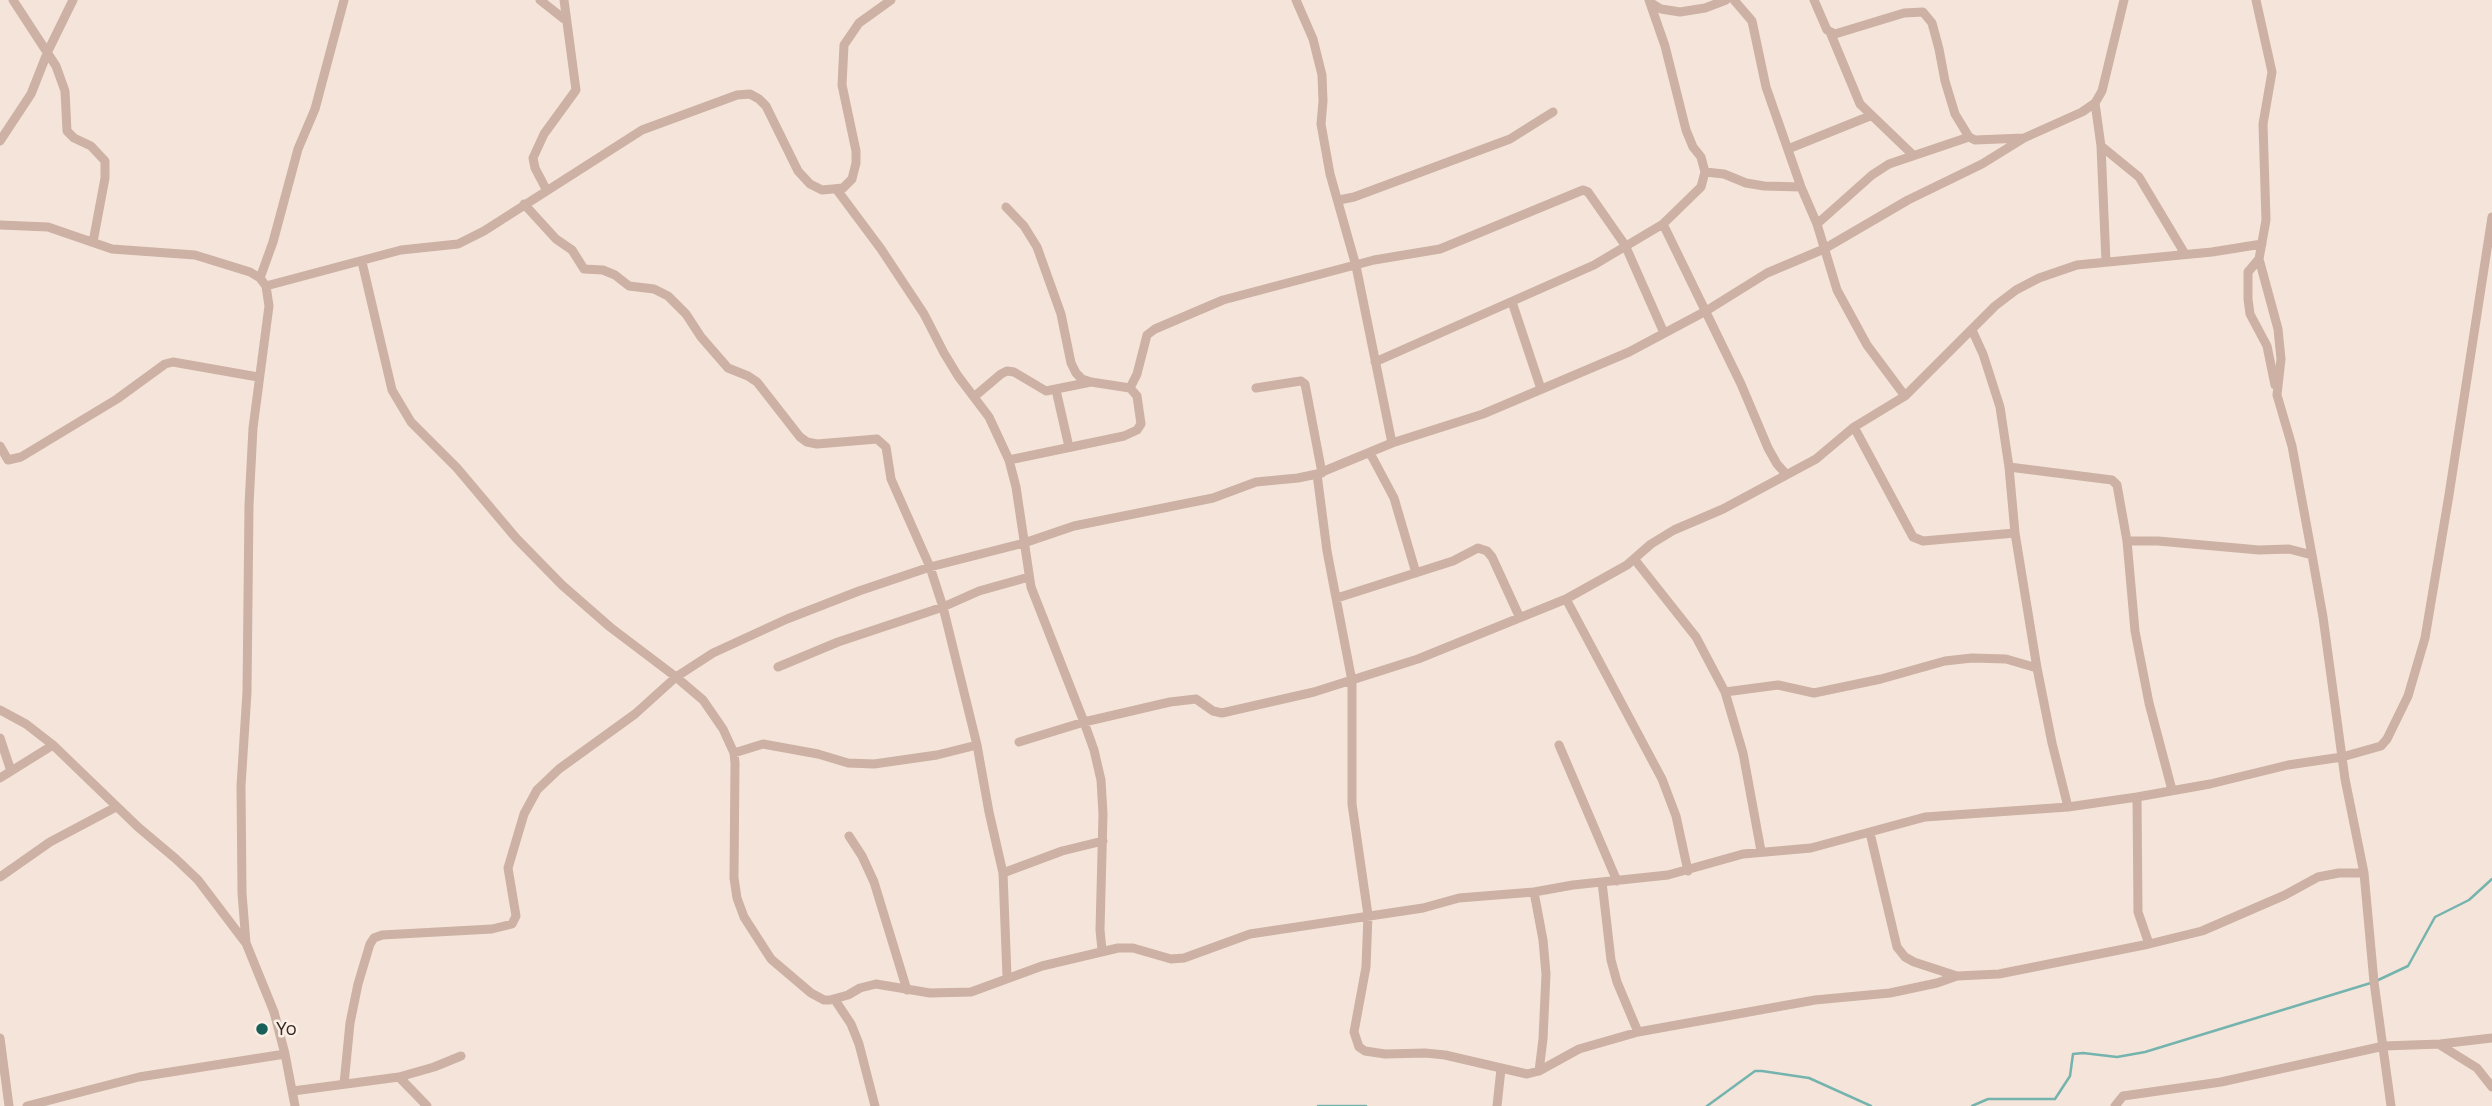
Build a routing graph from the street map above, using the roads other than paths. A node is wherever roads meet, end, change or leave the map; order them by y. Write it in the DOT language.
graph roads {
  1 [pos="13,0"];
  2 [pos="73,0"];
  3 [pos="344,0"];
  4 [pos="540,0"];
  5 [pos="564,0"];
  6 [pos="891,0"];
  7 [pos="1296,0"];
  8 [pos="1726,0"];
  9 [pos="1734,0"];
  10 [pos="1814,0"];
  11 [pos="2124,0"];
  12 [pos="2256,0"];
  13 [pos="1650,2"];
  14 [pos="565,19"];
  15 [pos="1830,33"];
  16 [pos="48,51"];
  17 [pos="2095,103"];
  18 [pos="1553,112"];
  19 [pos="1870,116"];
  20 [pos="1969,137"];
  21 [pos="2024,138"];
  22 [pos="0,141"];
  23 [pos="2101,146"];
  24 [pos="1788,149"];
  25 [pos="1913,155"];
  26 [pos="1705,172"];
  27 [pos="1801,187"];
  28 [pos="546,189"];
  29 [pos="837,191"];
  30 [pos="1339,200"];
  31 [pos="524,204"];
  32 [pos="1006,207"];
  33 [pos="2492,217"];
  34 [pos="1663,223"];
  35 [pos="1817,224"];
  36 [pos="0,225"];
  37 [pos="93,242"];
  38 [pos="1625,244"];
  39 [pos="2262,244"];
  40 [pos="1824,249"];
  41 [pos="2185,254"];
  42 [pos="2259,259"];
  43 [pos="362,262"];
  44 [pos="2106,262"];
  45 [pos="1356,266"];
  46 [pos="263,282"];
  47 [pos="1511,302"];
  48 [pos="1706,311"];
  49 [pos="1972,330"];
  50 [pos="1664,333"];
  51 [pos="1375,362"];
  52 [pos="258,377"];
  53 [pos="1091,382"];
  54 [pos="2274,385"];
  55 [pos="1130,388"];
  56 [pos="1256,388"];
  57 [pos="1541,389"];
  58 [pos="1056,390"];
  59 [pos="975,396"];
  60 [pos="1905,396"];
  61 [pos="1854,427"];
  62 [pos="1392,443"];
  63 [pos="0,446"];
  64 [pos="1069,447"];
  65 [pos="1370,453"];
  66 [pos="1009,460"];
  67 [pos="2009,467"];
  68 [pos="1320,473"];
  69 [pos="1786,474"];
  70 [pos="2015,533"];
  71 [pos="2127,541"];
  72 [pos="1024,543"];
  73 [pos="2312,555"];
  74 [pos="1635,560"];
  75 [pos="930,567"];
  76 [pos="1416,573"];
  77 [pos="1029,577"];
  78 [pos="1337,598"];
  79 [pos="1566,600"];
  80 [pos="943,607"];
  81 [pos="1520,618"];
  82 [pos="778,667"];
  83 [pos="2037,668"];
  84 [pos="676,677"];
  85 [pos="1352,681"];
  86 [pos="1725,692"];
  87 [pos="0,710"];
  88 [pos="1084,722"];
  89 [pos="0,738"];
  90 [pos="1019,742"];
  91 [pos="54,745"];
  92 [pos="977,745"];
  93 [pos="1559,746"];
  94 [pos="734,753"];
  95 [pos="2342,757"];
  96 [pos="10,771"];
  97 [pos="0,778"];
  98 [pos="2172,790"];
  99 [pos="2137,797"];
  100 [pos="116,807"];
  101 [pos="2068,807"];
  102 [pos="1870,833"];
  103 [pos="849,836"];
  104 [pos="1103,841"];
  105 [pos="1761,851"];
  106 [pos="1688,871"];
  107 [pos="1003,873"];
  108 [pos="2364,873"];
  109 [pos="0,877"];
  110 [pos="1617,881"];
  111 [pos="1602,882"];
  112 [pos="1534,892"];
  113 [pos="1368,915"];
  114 [pos="246,943"];
  115 [pos="2149,944"];
  116 [pos="1102,950"];
  117 [pos="1957,976"];
  118 [pos="1007,977"];
  119 [pos="907,990"];
  120 [pos="835,1000"];
  121 [pos="1638,1032"];
  122 [pos="0,1038"];
  123 [pos="2492,1038"];
  124 [pos="2440,1044"];
  125 [pos="2384,1046"];
  126 [pos="285,1054"];
  127 [pos="461,1056"];
  128 [pos="1501,1069"];
  129 [pos="1539,1071"];
  130 [pos="399,1077"];
  131 [pos="344,1084"];
  132 [pos="2492,1087"];
  133 [pos="293,1091"];
  134 [pos="9,1106"];
  135 [pos="27,1106"];
  136 [pos="295,1106"];
  137 [pos="427,1106"];
  138 [pos="875,1106"];
  139 [pos="1497,1106"];
  140 [pos="2115,1106"];
  141 [pos="2391,1106"];
  1 -- 16 [label="street"];
  2 -- 16 [label="street"];
  3 -- 46 [label="street"];
  4 -- 14 [label="street"];
  5 -- 14 [label="street"];
  6 -- 29 [label="street"];
  7 -- 30 [label="street"];
  8 -- 13 [label="street"];
  9 -- 24 [label="street"];
  10 -- 15 [label="street"];
  11 -- 17 [label="street"];
  12 -- 39 [label="street"];
  13 -- 26 [label="street"];
  14 -- 28 [label="street"];
  15 -- 19 [label="street"];
  15 -- 20 [label="street"];
  16 -- 22 [label="street"];
  16 -- 37 [label="street"];
  17 -- 21 [label="street"];
  17 -- 23 [label="street"];
  18 -- 30 [label="street"];
  19 -- 24 [label="street"];
  19 -- 25 [label="street"];
  20 -- 21 [label="street"];
  20 -- 25 [label="street"];
  21 -- 40 [label="street"];
  23 -- 41 [label="street"];
  23 -- 44 [label="street"];
  24 -- 27 [label="street"];
  25 -- 35 [label="street"];
  26 -- 27 [label="street"];
  26 -- 34 [label="street"];
  27 -- 35 [label="street"];
  28 -- 29 [label="street"];
  28 -- 31 [label="street"];
  29 -- 59 [label="street"];
  30 -- 45 [label="street"];
  31 -- 43 [label="street"];
  31 -- 75 [label="street"];
  32 -- 53 [label="street"];
  33 -- 95 [label="street"];
  34 -- 38 [label="street"];
  34 -- 48 [label="street"];
  35 -- 40 [label="street"];
  36 -- 37 [label="street"];
  37 -- 46 [label="street"];
  38 -- 45 [label="street"];
  38 -- 47 [label="street"];
  38 -- 50 [label="street"];
  39 -- 41 [label="street"];
  39 -- 42 [label="street"];
  40 -- 48 [label="street"];
  40 -- 60 [label="street"];
  41 -- 44 [label="street"];
  42 -- 54 [label="street"];
  42 -- 73 [label="street"];
  43 -- 46 [label="street"];
  43 -- 84 [label="street"];
  44 -- 49 [label="street"];
  45 -- 51 [label="street"];
  45 -- 55 [label="street"];
  46 -- 52 [label="street"];
  47 -- 51 [label="street"];
  47 -- 57 [label="street"];
  48 -- 50 [label="street"];
  48 -- 69 [label="street"];
  49 -- 60 [label="street"];
  49 -- 67 [label="street"];
  50 -- 57 [label="street"];
  51 -- 62 [label="street"];
  52 -- 63 [label="street"];
  52 -- 114 [label="street"];
  53 -- 55 [label="street"];
  53 -- 58 [label="street"];
  55 -- 64 [label="street"];
  56 -- 68 [label="street"];
  57 -- 62 [label="street"];
  58 -- 59 [label="street"];
  58 -- 64 [label="street"];
  59 -- 66 [label="street"];
  60 -- 61 [label="street"];
  61 -- 69 [label="street"];
  61 -- 70 [label="street"];
  62 -- 65 [label="street"];
  64 -- 66 [label="street"];
  65 -- 68 [label="street"];
  65 -- 76 [label="street"];
  66 -- 72 [label="street"];
  67 -- 70 [label="street"];
  67 -- 71 [label="street"];
  68 -- 72 [label="street"];
  68 -- 78 [label="street"];
  69 -- 74 [label="street"];
  70 -- 83 [label="street"];
  71 -- 73 [label="street"];
  71 -- 98 [label="street"];
  72 -- 75 [label="street"];
  72 -- 77 [label="street"];
  73 -- 95 [label="street"];
  74 -- 79 [label="street"];
  74 -- 86 [label="street"];
  75 -- 80 [label="street"];
  75 -- 84 [label="street"];
  76 -- 78 [label="street"];
  76 -- 81 [label="street"];
  77 -- 80 [label="street"];
  77 -- 88 [label="street"];
  78 -- 85 [label="street"];
  79 -- 81 [label="street"];
  79 -- 106 [label="street"];
  80 -- 82 [label="street"];
  80 -- 92 [label="street"];
  81 -- 85 [label="street"];
  83 -- 86 [label="street"];
  83 -- 101 [label="street"];
  84 -- 94 [label="street"];
  84 -- 131 [label="street"];
  85 -- 88 [label="street"];
  85 -- 113 [label="street"];
  86 -- 105 [label="street"];
  87 -- 91 [label="street"];
  88 -- 90 [label="street"];
  88 -- 104 [label="street"];
  89 -- 96 [label="street"];
  91 -- 96 [label="street"];
  91 -- 100 [label="street"];
  92 -- 94 [label="street"];
  92 -- 107 [label="street"];
  93 -- 110 [label="street"];
  94 -- 120 [label="street"];
  95 -- 98 [label="street"];
  95 -- 108 [label="street"];
  96 -- 97 [label="street"];
  98 -- 99 [label="street"];
  99 -- 101 [label="street"];
  99 -- 115 [label="street"];
  100 -- 109 [label="street"];
  100 -- 114 [label="street"];
  101 -- 102 [label="street"];
  102 -- 105 [label="street"];
  102 -- 117 [label="street"];
  103 -- 119 [label="street"];
  104 -- 107 [label="street"];
  104 -- 116 [label="street"];
  105 -- 106 [label="street"];
  106 -- 110 [label="street"];
  107 -- 118 [label="street"];
  108 -- 115 [label="street"];
  108 -- 125 [label="street"];
  110 -- 111 [label="street"];
  111 -- 112 [label="street"];
  111 -- 121 [label="street"];
  112 -- 113 [label="street"];
  112 -- 129 [label="street"];
  113 -- 116 [label="street"];
  113 -- 128 [label="street"];
  114 -- 126 [label="street"];
  115 -- 117 [label="street"];
  116 -- 118 [label="street"];
  117 -- 121 [label="street"];
  118 -- 119 [label="street"];
  119 -- 120 [label="street"];
  120 -- 138 [label="street"];
  121 -- 129 [label="street"];
  122 -- 134 [label="street"];
  123 -- 124 [label="street"];
  124 -- 125 [label="street"];
  124 -- 132 [label="street"];
  125 -- 140 [label="street"];
  125 -- 141 [label="street"];
  126 -- 133 [label="street"];
  126 -- 135 [label="street"];
  127 -- 130 [label="street"];
  128 -- 129 [label="street"];
  128 -- 139 [label="street"];
  130 -- 131 [label="street"];
  130 -- 137 [label="street"];
  131 -- 133 [label="street"];
  133 -- 136 [label="street"];
}
